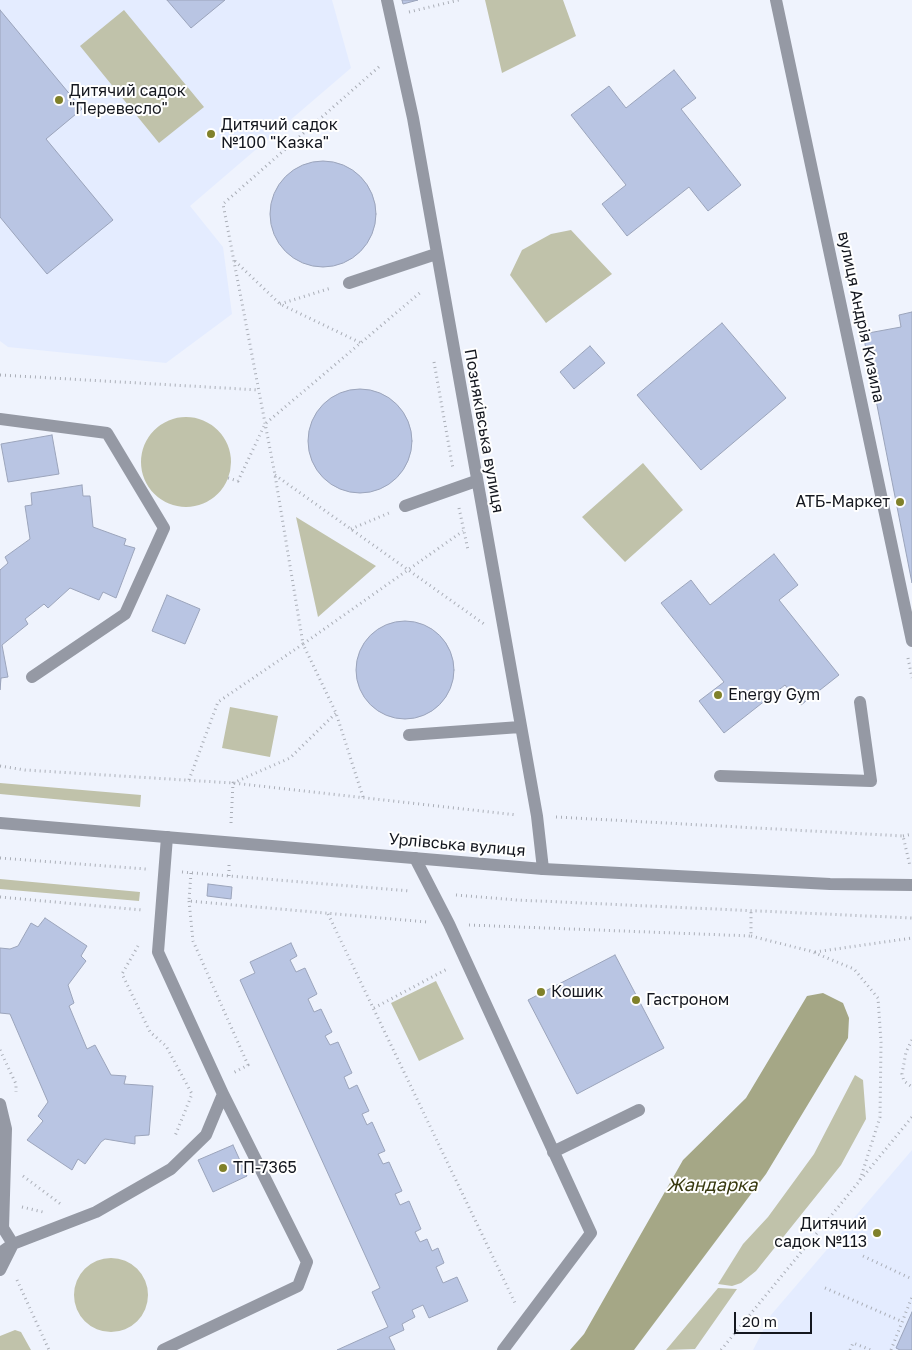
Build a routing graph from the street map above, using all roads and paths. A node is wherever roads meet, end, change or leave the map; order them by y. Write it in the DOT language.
graph roads {
  1 [pos="388,0"];
  2 [pos="460,0"];
  3 [pos="776,0"];
  4 [pos="391,16"];
  5 [pos="383,64"];
  6 [pos="436,254"];
  7 [pos="234,260"];
  8 [pos="348,283"];
  9 [pos="422,291"];
  10 [pos="280,304"];
  11 [pos="361,343"];
  12 [pos="0,375"];
  13 [pos="259,390"];
  14 [pos="0,419"];
  15 [pos="265,424"];
  16 [pos="275,475"];
  17 [pos="228,478"];
  18 [pos="476,481"];
  19 [pos="405,506"];
  20 [pos="350,529"];
  21 [pos="463,531"];
  22 [pos="409,570"];
  23 [pos="486,626"];
  24 [pos="912,641"];
  25 [pos="303,644"];
  26 [pos="32,678"];
  27 [pos="860,702"];
  28 [pos="336,714"];
  29 [pos="520,727"];
  30 [pos="409,735"];
  31 [pos="0,766"];
  32 [pos="720,776"];
  33 [pos="189,780"];
  34 [pos="233,783"];
  35 [pos="363,797"];
  36 [pos="536,816"];
  37 [pos="0,823"];
  38 [pos="912,834"];
  39 [pos="903,836"];
  40 [pos="167,837"];
  41 [pos="415,858"];
  42 [pos="910,868"];
  43 [pos="543,869"];
  44 [pos="149,870"];
  45 [pos="191,873"];
  46 [pos="149,877"];
  47 [pos="912,885"];
  48 [pos="0,897"];
  49 [pos="189,901"];
  50 [pos="751,910"];
  51 [pos="146,911"];
  52 [pos="328,914"];
  53 [pos="449,924"];
  54 [pos="751,936"];
  55 [pos="912,938"];
  56 [pos="140,944"];
  57 [pos="814,952"];
  58 [pos="465,960"];
  59 [pos="374,1008"];
  60 [pos="912,1040"];
  61 [pos="216,1081"];
  62 [pos="912,1086"];
  63 [pos="192,1094"];
  64 [pos="223,1094"];
  65 [pos="0,1104"];
  66 [pos="639,1110"];
  67 [pos="912,1117"];
  68 [pos="3,1129"];
  69 [pos="174,1140"];
  70 [pos="553,1152"];
  71 [pos="23,1175"];
  72 [pos="860,1180"];
  73 [pos="14,1205"];
  74 [pos="69,1210"];
  75 [pos="52,1211"];
  76 [pos="13,1244"];
  77 [pos="0,1253"];
  78 [pos="863,1256"];
  79 [pos="0,1270"];
  80 [pos="912,1279"];
  81 [pos="825,1288"];
  82 [pos="912,1297"];
  83 [pos="524,1322"];
  84 [pos="901,1322"];
  85 [pos="726,1344"];
  86 [pos="49,1350"];
  87 [pos="163,1350"];
  88 [pos="503,1350"];
  89 [pos="721,1350"];
  90 [pos="725,1350"];
  91 [pos="850,1350"];
  92 [pos="871,1350"];
  93 [pos="891,1350"];
  1 -- 4 [label="street, Позняківська вулиця"];
  2 -- 4 [label="path"];
  3 -- 24 [label="street, вулиця Андрія Кизила"];
  4 -- 6 [label="street, Позняківська вулиця"];
  5 -- 7 [label="path"];
  6 -- 8 [label="street"];
  6 -- 18 [label="street, Позняківська вулиця"];
  7 -- 10 [label="path"];
  7 -- 13 [label="path"];
  8 -- 10 [label="path"];
  9 -- 11 [label="path"];
  10 -- 11 [label="path"];
  11 -- 15 [label="path"];
  12 -- 13 [label="path"];
  13 -- 15 [label="path"];
  14 -- 26 [label="street"];
  15 -- 16 [label="path"];
  15 -- 17 [label="path"];
  16 -- 22 [label="path"];
  16 -- 25 [label="path"];
  18 -- 19 [label="street"];
  18 -- 29 [label="street, Позняківська вулиця"];
  19 -- 20 [label="path"];
  21 -- 22 [label="path"];
  22 -- 23 [label="path"];
  22 -- 25 [label="path"];
  25 -- 28 [label="path"];
  25 -- 33 [label="path"];
  27 -- 32 [label="street"];
  28 -- 34 [label="path"];
  28 -- 35 [label="path"];
  29 -- 30 [label="street"];
  29 -- 36 [label="street, Позняківська вулиця"];
  31 -- 33 [label="path"];
  33 -- 34 [label="path"];
  34 -- 35 [label="path"];
  35 -- 36 [label="path"];
  36 -- 39 [label="path"];
  36 -- 43 [label="street, Позняківська вулиця"];
  37 -- 40 [label="street, Урлівська вулиця"];
  38 -- 39 [label="path"];
  39 -- 42 [label="path"];
  40 -- 41 [label="street, Урлівська вулиця"];
  40 -- 61 [label="street"];
  41 -- 43 [label="street, Урлівська вулиця"];
  41 -- 53 [label="street"];
  43 -- 47 [label="street, Урлівська вулиця"];
  44 -- 46 [label="path"];
  45 -- 49 [label="path"];
  48 -- 51 [label="path"];
  49 -- 52 [label="path"];
  49 -- 61 [label="path"];
  50 -- 54 [label="path"];
  52 -- 53 [label="path"];
  52 -- 59 [label="path"];
  53 -- 54 [label="path"];
  53 -- 58 [label="street"];
  54 -- 57 [label="path"];
  55 -- 57 [label="path"];
  56 -- 63 [label="path"];
  57 -- 72 [label="path"];
  58 -- 59 [label="path"];
  58 -- 70 [label="street"];
  59 -- 83 [label="path"];
  60 -- 62 [label="path"];
  61 -- 63 [label="path"];
  61 -- 64 [label="street"];
  63 -- 69 [label="path"];
  64 -- 76 [label="street"];
  64 -- 87 [label="street"];
  65 -- 68 [label="street"];
  66 -- 70 [label="street"];
  67 -- 72 [label="path"];
  68 -- 76 [label="street"];
  70 -- 83 [label="street"];
  71 -- 74 [label="path"];
  72 -- 85 [label="path"];
  73 -- 75 [label="path"];
  76 -- 77 [label="street"];
  76 -- 79 [label="street"];
  76 -- 86 [label="path"];
  78 -- 80 [label="path"];
  81 -- 84 [label="path"];
  82 -- 84 [label="path"];
  83 -- 88 [label="street"];
  84 -- 93 [label="path"];
  85 -- 89 [label="path"];
  85 -- 90 [label="path"];
  91 -- 92 [label="path"];
}
